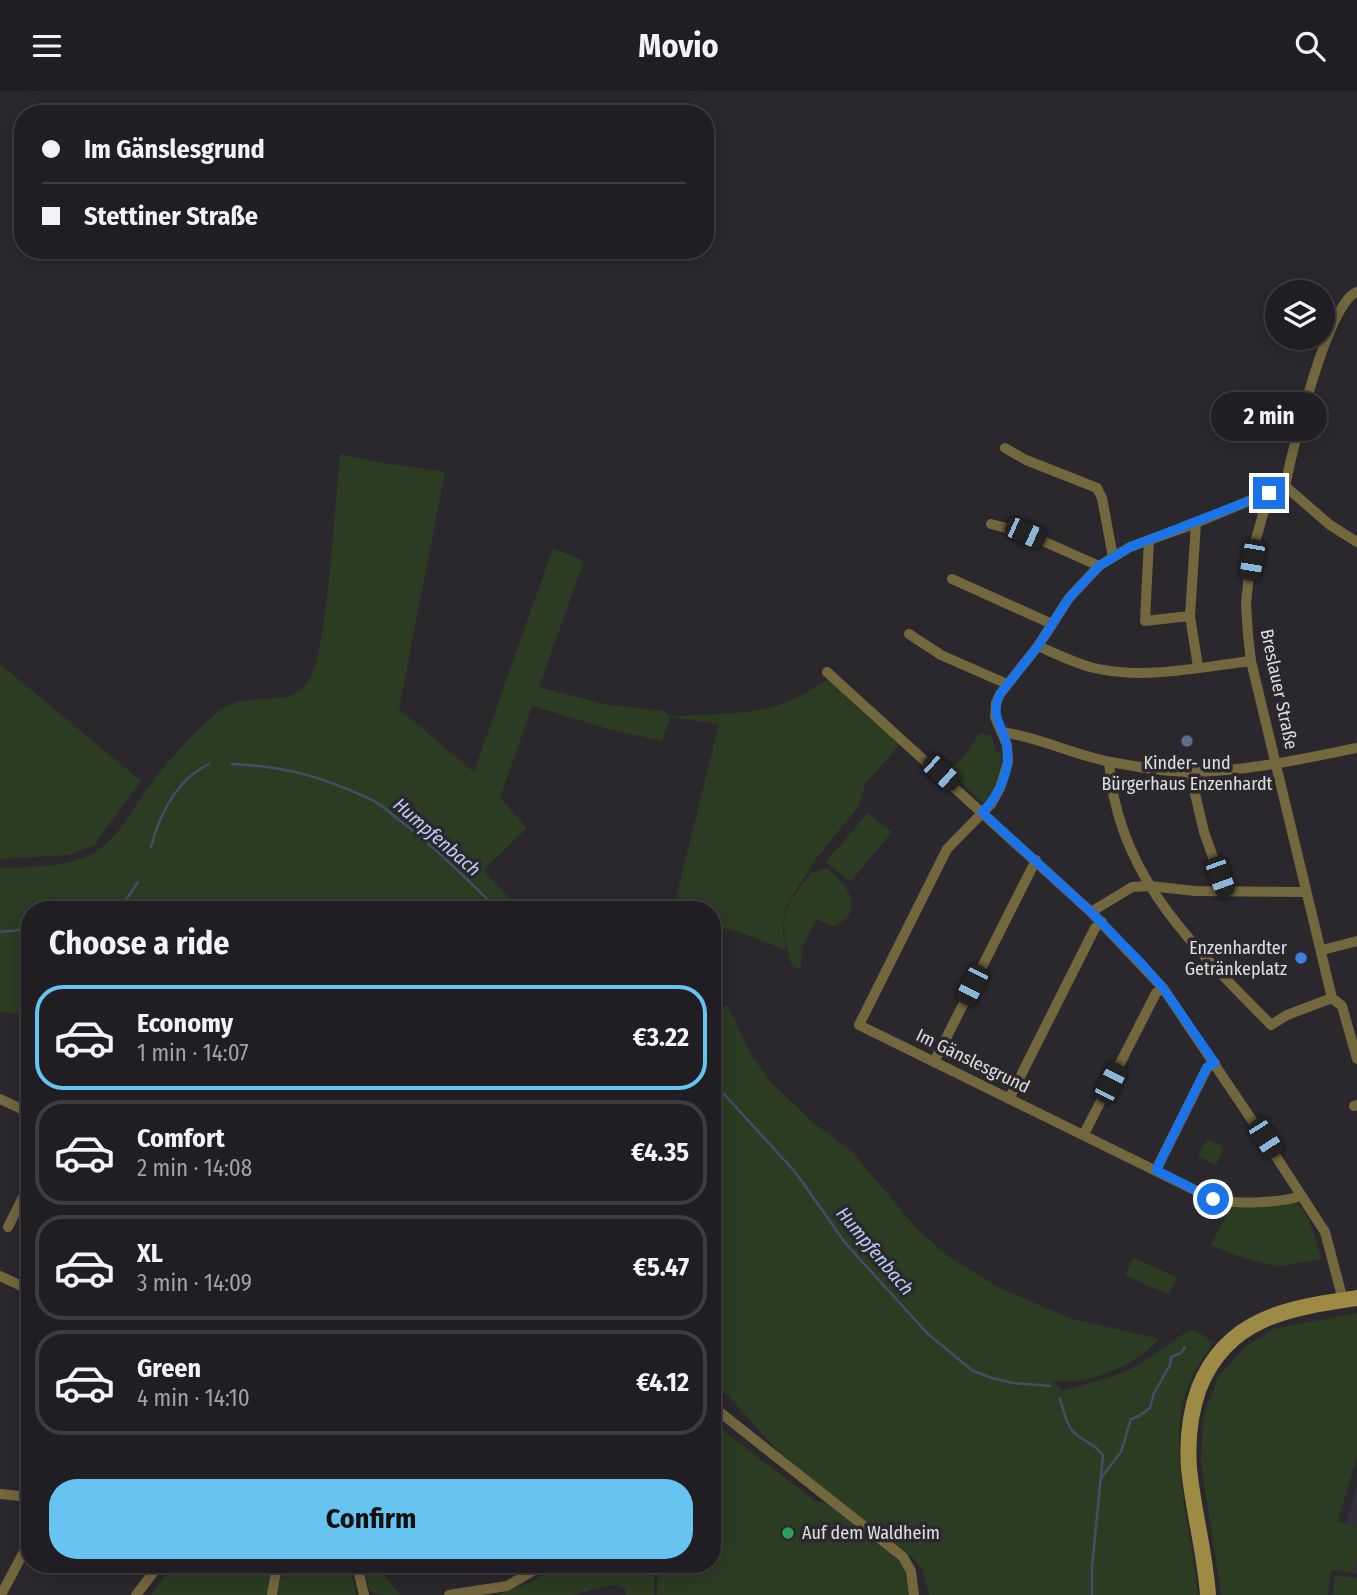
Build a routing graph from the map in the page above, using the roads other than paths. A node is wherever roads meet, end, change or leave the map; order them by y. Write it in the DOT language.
graph roads {
  1 [pos="1357,292"];
  2 [pos="1005,448"];
  3 [pos="1286,486"];
  4 [pos="1269,493"];
  5 [pos="1196,523"];
  6 [pos="991,524"];
  7 [pos="1149,540"];
  8 [pos="1357,543"];
  9 [pos="1113,557"];
  10 [pos="1099,566"];
  11 [pos="952,579"];
  12 [pos="1190,616"];
  13 [pos="1052,624"];
  14 [pos="909,634"];
  15 [pos="1038,646"];
  16 [pos="1251,661"];
  17 [pos="1198,667"];
  18 [pos="827,672"];
  19 [pos="1007,684"];
  20 [pos="1002,732"];
  21 [pos="1357,748"];
  22 [pos="1109,762"];
  23 [pos="1278,765"];
  24 [pos="1190,772"];
  25 [pos="982,812"];
  26 [pos="1036,860"];
  27 [pos="1150,886"];
  28 [pos="1225,891"];
  29 [pos="1305,891"];
  30 [pos="1091,912"];
  31 [pos="1102,922"];
  32 [pos="1357,941"];
  33 [pos="1322,950"];
  34 [pos="1163,988"];
  35 [pos="1332,998"];
  36 [pos="1357,1059"];
  37 [pos="934,1062"];
  38 [pos="1215,1063"];
  39 [pos="0,1098"];
  40 [pos="1009,1099"];
  41 [pos="21,1108"];
  42 [pos="1084,1134"];
  43 [pos="1156,1170"];
  44 [pos="1302,1196"];
  45 [pos="21,1201"];
  46 [pos="8,1227"];
  47 [pos="0,1276"];
  48 [pos="21,1286"];
  49 [pos="1350,1299"];
  50 [pos="721,1413"];
  51 [pos="0,1495"];
  52 [pos="21,1496"];
  53 [pos="21,1557"];
  54 [pos="153,1573"];
  55 [pos="275,1573"];
  56 [pos="359,1573"];
  57 [pos="529,1573"];
  58 [pos="1,1595"];
  59 [pos="136,1595"];
  60 [pos="272,1595"];
  61 [pos="364,1595"];
  62 [pos="449,1595"];
  63 [pos="914,1595"];
  64 [pos="1208,1595"];
  1 -- 3 [label="street"];
  2 -- 9 [label="street"];
  3 -- 4 [label="street"];
  3 -- 8 [label="street"];
  4 -- 5 [label="street"];
  4 -- 16 [label="street, Breslauer Straße"];
  5 -- 7 [label="street"];
  5 -- 12 [label="street"];
  6 -- 10 [label="street"];
  7 -- 9 [label="street"];
  7 -- 12 [label="street"];
  9 -- 10 [label="street"];
  10 -- 13 [label="street"];
  11 -- 13 [label="street"];
  12 -- 17 [label="street"];
  13 -- 15 [label="street"];
  14 -- 19 [label="street"];
  15 -- 17 [label="street"];
  15 -- 19 [label="street"];
  16 -- 17 [label="street"];
  16 -- 23 [label="street, Breslauer Straße"];
  18 -- 25 [label="street"];
  19 -- 20 [label="street"];
  20 -- 22 [label="street"];
  20 -- 25 [label="street"];
  21 -- 23 [label="street"];
  22 -- 24 [label="street"];
  22 -- 27 [label="street"];
  23 -- 24 [label="street"];
  23 -- 29 [label="street, Breslauer Straße"];
  24 -- 28 [label="street"];
  25 -- 26 [label="street"];
  25 -- 37 [label="street, Im Gänslesgrund"];
  26 -- 30 [label="street"];
  26 -- 37 [label="street"];
  27 -- 28 [label="street"];
  27 -- 30 [label="street"];
  27 -- 35 [label="street"];
  28 -- 29 [label="street"];
  29 -- 33 [label="street, Breslauer Straße"];
  30 -- 31 [label="street"];
  31 -- 34 [label="street"];
  31 -- 40 [label="street"];
  32 -- 33 [label="street"];
  33 -- 35 [label="street, Breslauer Straße"];
  34 -- 38 [label="street"];
  34 -- 42 [label="street"];
  35 -- 36 [label="street, Breslauer Straße"];
  37 -- 40 [label="street, Im Gänslesgrund"];
  38 -- 43 [label="street"];
  38 -- 44 [label="street"];
  39 -- 41 [label="street"];
  40 -- 42 [label="street, Im Gänslesgrund"];
  42 -- 43 [label="street, Im Gänslesgrund"];
  43 -- 44 [label="street, Im Gänslesgrund"];
  44 -- 49 [label="street"];
  45 -- 46 [label="street"];
  47 -- 48 [label="street"];
  49 -- 64 [label="street"];
  50 -- 63 [label="street"];
  51 -- 52 [label="street"];
  53 -- 58 [label="street"];
  54 -- 59 [label="street"];
  55 -- 60 [label="street"];
  56 -- 61 [label="street"];
  57 -- 62 [label="street"];
}
